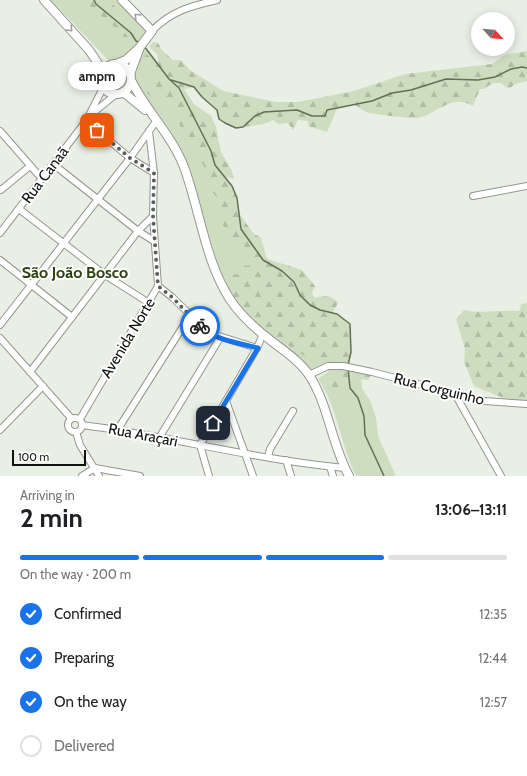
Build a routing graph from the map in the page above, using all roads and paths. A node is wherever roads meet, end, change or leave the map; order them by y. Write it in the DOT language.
graph roads {
  1 [pos="44,0"];
  2 [pos="122,0"];
  3 [pos="217,0"];
  4 [pos="152,31"];
  5 [pos="142,44"];
  6 [pos="116,64"];
  7 [pos="103,71"];
  8 [pos="130,77"];
  9 [pos="103,88"];
  10 [pos="119,93"];
  11 [pos="90,116"];
  12 [pos="156,120"];
  13 [pos="86,121"];
  14 [pos="149,131"];
  15 [pos="0,132"];
  16 [pos="130,158"];
  17 [pos="53,164"];
  18 [pos="30,166"];
  19 [pos="154,173"];
  20 [pos="42,179"];
  21 [pos="527,186"];
  22 [pos="0,189"];
  23 [pos="473,196"];
  24 [pos="97,199"];
  25 [pos="20,209"];
  26 [pos="153,216"];
  27 [pos="138,231"];
  28 [pos="0,233"];
  29 [pos="154,241"];
  30 [pos="63,243"];
  31 [pos="0,260"];
  32 [pos="105,275"];
  33 [pos="32,284"];
  34 [pos="158,286"];
  35 [pos="149,303"];
  36 [pos="191,314"];
  37 [pos="72,317"];
  38 [pos="0,325"];
  39 [pos="263,334"];
  40 [pos="0,338"];
  41 [pos="220,338"];
  42 [pos="258,348"];
  43 [pos="30,372"];
  44 [pos="309,375"];
  45 [pos="43,386"];
  46 [pos="455,394"];
  47 [pos="226,401"];
  48 [pos="527,404"];
  49 [pos="293,411"];
  50 [pos="71,418"];
  51 [pos="81,422"];
  52 [pos="118,429"];
  53 [pos="0,430"];
  54 [pos="76,432"];
  55 [pos="159,438"];
  56 [pos="200,445"];
  57 [pos="245,452"];
  58 [pos="268,457"];
  59 [pos="286,460"];
  60 [pos="330,467"];
  61 [pos="95,468"];
  62 [pos="345,468"];
  63 [pos="127,475"];
  64 [pos="82,476"];
  65 [pos="99,476"];
  66 [pos="140,476"];
  67 [pos="209,476"];
  68 [pos="253,476"];
  69 [pos="291,476"];
  70 [pos="333,476"];
  71 [pos="349,476"];
  72 [pos="501,476"];
  1 -- 7 [label="main road, one-way"];
  4 -- 2 [label="main road, one-way"];
  3 -- 4 [label="street"];
  4 -- 5 [label="main road"];
  5 -- 6 [label="main road"];
  5 -- 8 [label="main road"];
  6 -- 7 [label="main road"];
  6 -- 8 [label="main road"];
  7 -- 9 [label="main road"];
  8 -- 10 [label="main road"];
  8 -- 12 [label="main road"];
  9 -- 10 [label="main road"];
  9 -- 11 [label="street, Rua Canaã"];
  10 -- 11 [label="street, Rua Canaã"];
  10 -- 12 [label="main road"];
  11 -- 13 [label="street, Rua Canaã"];
  12 -- 14 [label="street"];
  12 -- 39 [label="main road"];
  13 -- 16 [label="street"];
  13 -- 17 [label="street, Rua Canaã"];
  14 -- 16 [label="street"];
  14 -- 19 [label="street, Avenida Norte"];
  15 -- 18 [label="street"];
  16 -- 19 [label="street"];
  16 -- 24 [label="street"];
  17 -- 20 [label="street, Rua Canaã"];
  17 -- 24 [label="street"];
  18 -- 20 [label="street"];
  18 -- 22 [label="street"];
  19 -- 26 [label="street, Avenida Norte"];
  20 -- 25 [label="street, Rua Canaã"];
  21 -- 23 [label="street"];
  24 -- 27 [label="street"];
  24 -- 30 [label="street"];
  25 -- 28 [label="street, Rua Canaã"];
  25 -- 30 [label="street"];
  26 -- 27 [label="street"];
  26 -- 29 [label="street, Avenida Norte"];
  27 -- 29 [label="street"];
  27 -- 32 [label="street"];
  29 -- 34 [label="street, Avenida Norte"];
  30 -- 32 [label="street"];
  30 -- 33 [label="street"];
  31 -- 33 [label="street"];
  32 -- 35 [label="street"];
  32 -- 37 [label="street"];
  33 -- 37 [label="street"];
  33 -- 38 [label="street"];
  34 -- 35 [label="street, Avenida Norte"];
  34 -- 36 [label="street"];
  35 -- 51 [label="street, Avenida Norte"];
  36 -- 41 [label="street"];
  36 -- 52 [label="street"];
  37 -- 43 [label="street"];
  39 -- 42 [label="street"];
  39 -- 44 [label="main road"];
  40 -- 43 [label="street"];
  41 -- 42 [label="street"];
  41 -- 55 [label="street"];
  42 -- 47 [label="street"];
  43 -- 45 [label="street"];
  44 -- 46 [label="street, Rua Corguinho"];
  44 -- 62 [label="main road"];
  45 -- 50 [label="street"];
  45 -- 53 [label="street"];
  46 -- 48 [label="street, Rua Corguinho"];
  46 -- 72 [label="street"];
  47 -- 56 [label="street"];
  47 -- 57 [label="street"];
  49 -- 58 [label="street"];
  50 -- 51 [label="street"];
  50 -- 54 [label="street"];
  51 -- 52 [label="street, Rua Araçari"];
  51 -- 54 [label="street"];
  52 -- 55 [label="street, Rua Araçari"];
  54 -- 61 [label="street"];
  55 -- 56 [label="street, Rua Araçari"];
  56 -- 57 [label="street, Rua Araçari"];
  56 -- 67 [label="street"];
  57 -- 58 [label="street, Rua Araçari"];
  57 -- 68 [label="street"];
  58 -- 59 [label="street, Rua Araçari"];
  59 -- 60 [label="street, Rua Araçari"];
  59 -- 69 [label="street"];
  60 -- 62 [label="street, Rua Araçari"];
  60 -- 70 [label="street"];
  61 -- 63 [label="street"];
  61 -- 64 [label="street"];
  61 -- 65 [label="street"];
  62 -- 71 [label="main road"];
  63 -- 66 [label="street"];
}
